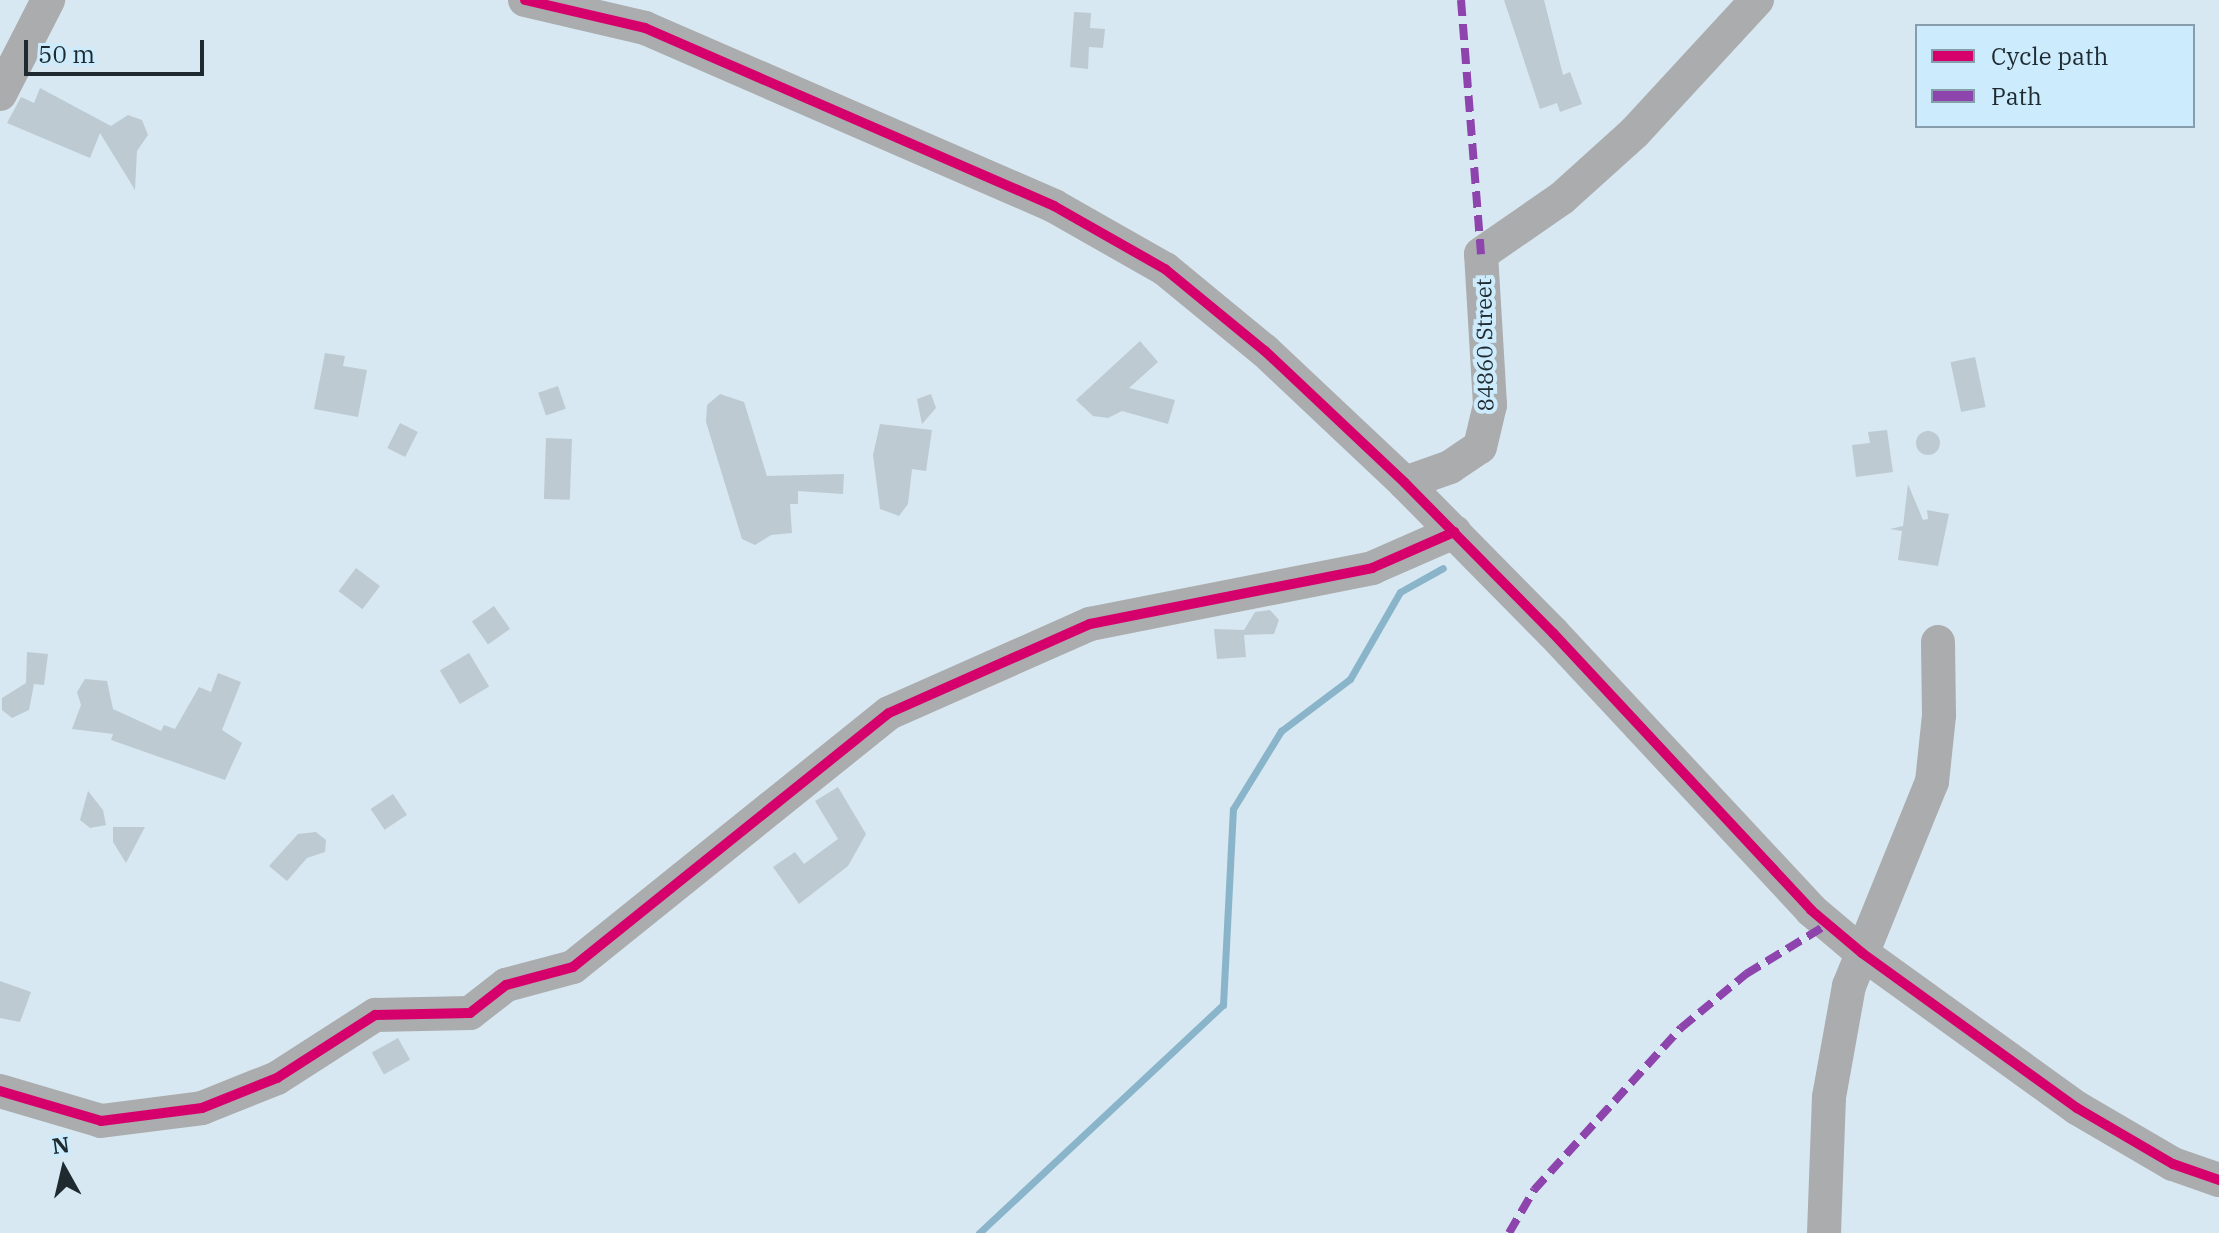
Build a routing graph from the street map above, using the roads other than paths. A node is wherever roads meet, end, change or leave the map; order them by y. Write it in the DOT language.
graph roads {
  1 [pos="48,0"];
  2 [pos="525,0"];
  3 [pos="1757,0"];
  4 [pos="598,7"];
  5 [pos="0,94"];
  6 [pos="1405,483"];
  7 [pos="1454,532"];
  8 [pos="1938,642"];
  9 [pos="1862,953"];
  10 [pos="0,1091"];
  11 [pos="2219,1180"];
  12 [pos="1824,1233"];
  1 -- 5 [label="street"];
  2 -- 4 [label="street"];
  3 -- 6 [label="street, 84860 Street"];
  4 -- 6 [label="street"];
  6 -- 7 [label="street"];
  7 -- 9 [label="street"];
  7 -- 10 [label="street"];
  8 -- 9 [label="street"];
  9 -- 11 [label="street"];
  9 -- 12 [label="street"];
}
